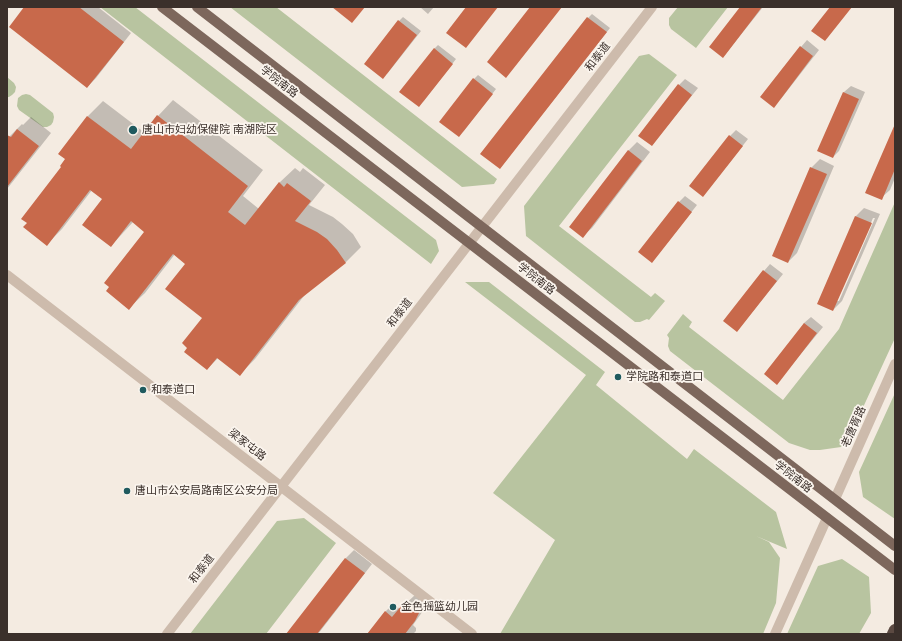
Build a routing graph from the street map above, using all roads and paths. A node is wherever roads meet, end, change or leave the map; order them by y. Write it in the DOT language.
graph roads {
  1 [pos="162,7"];
  2 [pos="197,7"];
  3 [pos="652,7"];
  4 [pos="482,227"];
  5 [pos="469,243"];
  6 [pos="7,275"];
  7 [pos="895,364"];
  8 [pos="280,486"];
  9 [pos="836,499"];
  10 [pos="827,518"];
  11 [pos="895,546"];
  12 [pos="895,570"];
  13 [pos="895,630"];
  14 [pos="167,634"];
  15 [pos="472,634"];
  16 [pos="775,634"];
  17 [pos="893,634"];
  1 -- 5 [label="main road, 学院南路"];
  2 -- 4 [label="main road, 学院南路"];
  3 -- 4 [label="street, 和泰道"];
  4 -- 5 [label="street, 和泰道"];
  4 -- 9 [label="main road, 学院南路"];
  5 -- 8 [label="street, 和泰道"];
  5 -- 10 [label="main road, 学院南路"];
  6 -- 8 [label="street, 梁家屯路"];
  7 -- 9 [label="street, 老唐胥路"];
  8 -- 14 [label="street, 和泰道"];
  8 -- 15 [label="street, 梁家屯路"];
  9 -- 11 [label="main road, 学院南路"];
  10 -- 12 [label="main road, 学院南路"];
  10 -- 16 [label="street"];
  13 -- 17 [label="highway"];
}
